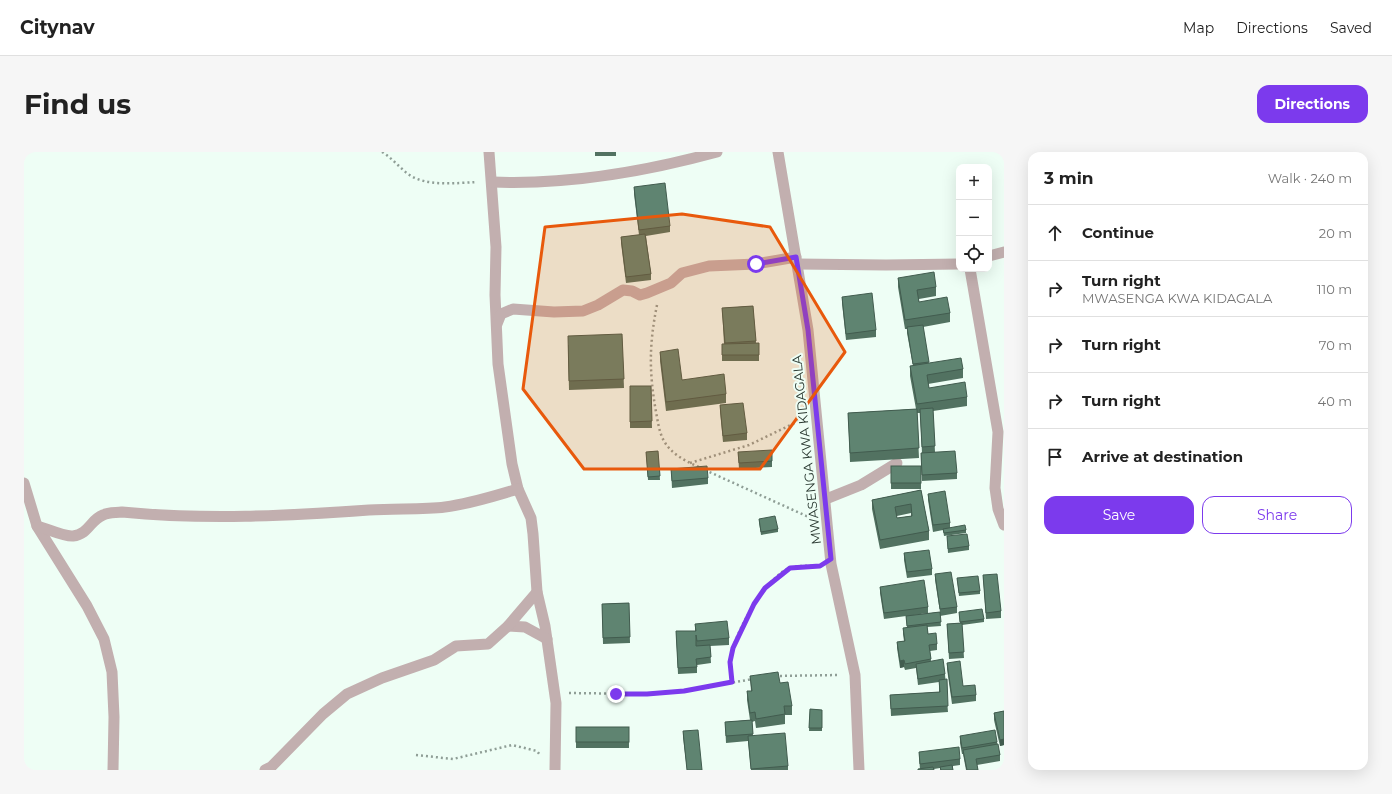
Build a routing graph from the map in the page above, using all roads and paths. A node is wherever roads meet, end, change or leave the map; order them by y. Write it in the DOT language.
graph roads {
  1 [pos="382,152"];
  2 [pos="489,152"];
  3 [pos="717,152"];
  4 [pos="778,152"];
  5 [pos="492,182"];
  6 [pos="1004,252"];
  7 [pos="992,255"];
  8 [pos="796,260"];
  9 [pos="956,264"];
  10 [pos="971,272"];
  11 [pos="660,289"];
  12 [pos="497,325"];
  13 [pos="815,414"];
  14 [pos="690,463"];
  15 [pos="897,463"];
  16 [pos="24,483"];
  17 [pos="518,489"];
  18 [pos="826,499"];
  19 [pos="828,520"];
  20 [pos="1004,525"];
  21 [pos="37,526"];
  22 [pos="831,559"];
  23 [pos="537,592"];
  24 [pos="508,626"];
  25 [pos="547,639"];
  26 [pos="855,674"];
  27 [pos="769,676"];
  28 [pos="754,678"];
  29 [pos="732,682"];
  30 [pos="554,692"];
  31 [pos="416,756"];
  32 [pos="544,760"];
  33 [pos="113,770"];
  34 [pos="265,770"];
  35 [pos="555,770"];
  36 [pos="859,770"];
  1 -- 5 [label="path"];
  2 -- 5 [label="street"];
  3 -- 5 [label="street"];
  4 -- 8 [label="street, MWASENGA KWA KIDAGALA"];
  5 -- 12 [label="street"];
  6 -- 7 [label="street"];
  8 -- 9 [label="street"];
  8 -- 11 [label="street"];
  8 -- 13 [label="street, MWASENGA KWA KIDAGALA"];
  10 -- 20 [label="street"];
  11 -- 12 [label="street"];
  11 -- 14 [label="path"];
  12 -- 17 [label="street"];
  13 -- 14 [label="path"];
  13 -- 18 [label="street, MWASENGA KWA KIDAGALA"];
  14 -- 19 [label="path"];
  15 -- 18 [label="street"];
  16 -- 21 [label="street"];
  17 -- 21 [label="street"];
  17 -- 23 [label="street"];
  18 -- 19 [label="street, MWASENGA KWA KIDAGALA"];
  19 -- 22 [label="street, MWASENGA KWA KIDAGALA"];
  21 -- 33 [label="street"];
  22 -- 26 [label="street, MWASENGA KWA KIDAGALA"];
  22 -- 29 [label="path"];
  23 -- 24 [label="street"];
  23 -- 25 [label="street"];
  24 -- 25 [label="street"];
  24 -- 34 [label="street"];
  25 -- 30 [label="street"];
  26 -- 27 [label="path"];
  26 -- 36 [label="street, MWASENGA KWA KIDAGALA"];
  28 -- 29 [label="path"];
  29 -- 30 [label="path"];
  30 -- 35 [label="street"];
  31 -- 32 [label="path"];
}
